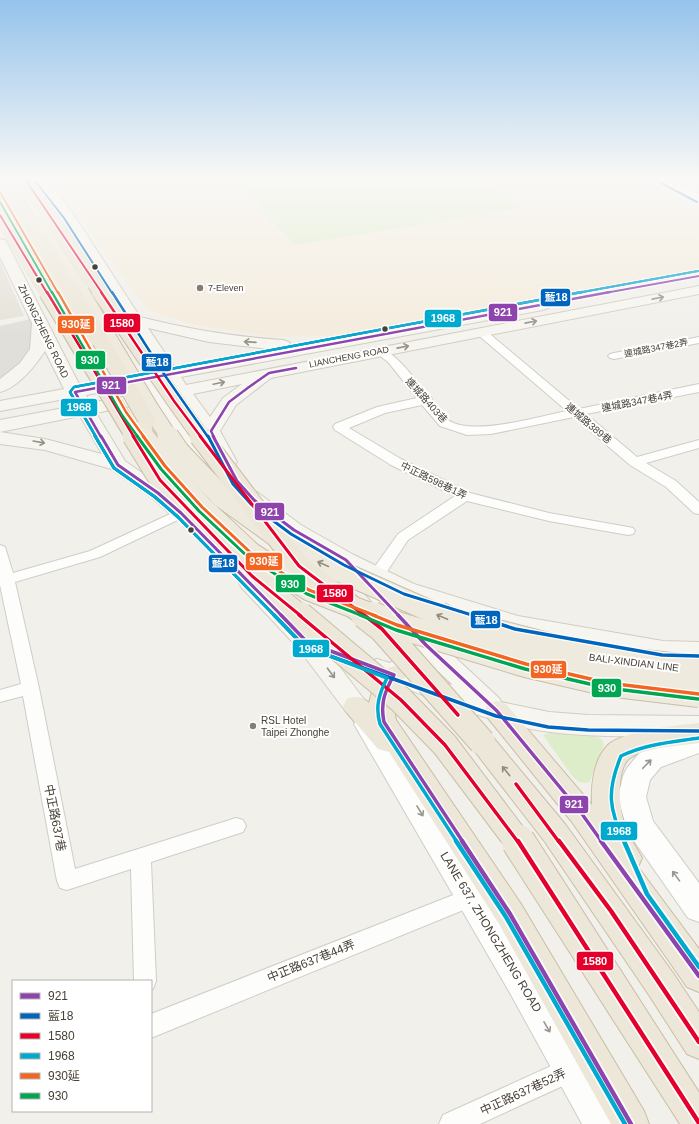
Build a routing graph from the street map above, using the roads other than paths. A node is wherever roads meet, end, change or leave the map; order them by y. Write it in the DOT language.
graph roads {
  1 [pos="10,231"];
  2 [pos="23,231"];
  3 [pos="36,231"];
  4 [pos="44,231"];
  5 [pos="60,231"];
  6 [pos="77,231"];
  7 [pos="0,243"];
  8 [pos="699,276"];
  9 [pos="699,290"];
  10 [pos="135,320"];
  11 [pos="40,322"];
  12 [pos="482,332"];
  13 [pos="699,340"];
  14 [pos="317,346"];
  15 [pos="380,351"];
  16 [pos="614,356"];
  17 [pos="57,357"];
  18 [pos="269,373"];
  19 [pos="170,374"];
  20 [pos="147,378"];
  21 [pos="104,386"];
  22 [pos="0,387"];
  23 [pos="699,388"];
  24 [pos="181,391"];
  25 [pos="75,392"];
  26 [pos="159,395"];
  27 [pos="427,400"];
  28 [pos="114,404"];
  29 [pos="0,406"];
  30 [pos="85,410"];
  31 [pos="576,412"];
  32 [pos="147,421"];
  33 [pos="0,426"];
  34 [pos="210,431"];
  35 [pos="0,438"];
  36 [pos="699,444"];
  37 [pos="635,462"];
  38 [pos="118,465"];
  39 [pos="237,481"];
  40 [pos="465,496"];
  41 [pos="699,510"];
  42 [pos="181,513"];
  43 [pos="628,531"];
  44 [pos="0,550"];
  45 [pos="346,560"];
  46 [pos="299,566"];
  47 [pos="376,575"];
  48 [pos="252,576"];
  49 [pos="8,580"];
  50 [pos="307,642"];
  51 [pos="426,645"];
  52 [pos="663,650"];
  53 [pos="699,651"];
  54 [pos="534,652"];
  55 [pos="699,669"];
  56 [pos="394,675"];
  57 [pos="699,681"];
  58 [pos="30,688"];
  59 [pos="699,694"];
  60 [pos="0,696"];
  61 [pos="356,706"];
  62 [pos="497,711"];
  63 [pos="698,730"];
  64 [pos="426,787"];
  65 [pos="236,826"];
  66 [pos="141,857"];
  67 [pos="643,896"];
  68 [pos="471,897"];
  69 [pos="699,908"];
  70 [pos="699,976"];
  71 [pos="145,980"];
  72 [pos="152,1026"];
  73 [pos="699,1042"];
  74 [pos="572,1069"];
  75 [pos="452,1124"];
  76 [pos="602,1124"];
  77 [pos="631,1124"];
  78 [pos="699,1124"];
  1 -- 48 [label="highway, bridge"];
  2 -- 59 [label="highway, bridge"];
  3 -- 32 [label="highway, bridge"];
  55 -- 4 [label="highway, BALI-XINDIAN LINE, one-way, bridge"];
  5 -- 46 [label="highway, bridge"];
  6 -- 10 [label="main road"];
  7 -- 11 [label="main road, ZHONGZHENG ROAD"];
  8 -- 14 [label="main road, LIANCHENG ROAD"];
  12 -- 9 [label="main road, LIANCHENG ROAD, one-way"];
  14 -- 10 [label="main road, one-way"];
  10 -- 19 [label="main road"];
  11 -- 17 [label="main road, ZHONGZHENG ROAD"];
  11 -- 22 [label="main road"];
  15 -- 12 [label="main road, LIANCHENG ROAD, one-way"];
  12 -- 31 [label="lane, 連城路389巷"];
  13 -- 16 [label="lane, 連城路347巷2弄"];
  14 -- 19 [label="main road, LIANCHENG ROAD"];
  15 -- 18 [label="main road, LIANCHENG ROAD"];
  15 -- 27 [label="lane, 連城路403巷"];
  17 -- 21 [label="main road"];
  17 -- 25 [label="main road, ZHONGZHENG ROAD"];
  24 -- 18 [label="main road, LIANCHENG ROAD, one-way"];
  18 -- 34 [label="main road"];
  19 -- 20 [label="main road, LIANCHENG ROAD"];
  19 -- 24 [label="main road"];
  20 -- 21 [label="main road, LIANCHENG ROAD"];
  20 -- 26 [label="main road"];
  21 -- 25 [label="main road, LIANCHENG ROAD"];
  21 -- 28 [label="street"];
  23 -- 31 [label="lane, 連城路347巷4弄"];
  24 -- 26 [label="main road, LIANCHENG ROAD"];
  24 -- 34 [label="main road"];
  25 -- 29 [label="main road, LIANCHENG ROAD"];
  25 -- 30 [label="main road, ZHONGZHENG ROAD"];
  26 -- 28 [label="main road, LIANCHENG ROAD"];
  26 -- 39 [label="main road"];
  27 -- 31 [label="lane, 連城路403巷"];
  27 -- 40 [label="lane, 中正路598巷1弄"];
  28 -- 30 [label="main road, LIANCHENG ROAD"];
  30 -- 33 [label="main road, LIANCHENG ROAD"];
  30 -- 38 [label="main road, ZHONGZHENG ROAD"];
  31 -- 37 [label="lane, 連城路389巷"];
  32 -- 46 [label="highway, bridge"];
  32 -- 48 [label="highway, bridge"];
  34 -- 39 [label="main road"];
  35 -- 38 [label="main road, one-way"];
  36 -- 37 [label="lane"];
  37 -- 41 [label="lane, 連城路389巷"];
  38 -- 42 [label="main road, ZHONGZHENG ROAD"];
  39 -- 45 [label="main road"];
  40 -- 43 [label="lane, 中正路598巷1弄"];
  40 -- 47 [label="lane"];
  42 -- 49 [label="lane"];
  42 -- 50 [label="main road, ZHONGZHENG ROAD"];
  44 -- 49 [label="lane, 中正路637巷"];
  45 -- 47 [label="main road"];
  45 -- 51 [label="main road"];
  73 -- 46 [label="highway, one-way, bridge"];
  47 -- 52 [label="main road"];
  48 -- 78 [label="highway, bridge"];
  49 -- 58 [label="lane, 中正路637巷"];
  50 -- 56 [label="main road, ZHONGZHENG ROAD"];
  50 -- 61 [label="main road, one-way"];
  51 -- 54 [label="main road"];
  51 -- 56 [label="main road"];
  51 -- 62 [label="main road"];
  52 -- 53 [label="main road"];
  52 -- 54 [label="main road"];
  54 -- 57 [label="main road"];
  56 -- 62 [label="main road, ZHONGZHENG ROAD"];
  56 -- 64 [label="highway"];
  58 -- 60 [label="lane"];
  58 -- 66 [label="lane, 中正路637巷"];
  61 -- 64 [label="highway"];
  61 -- 68 [label="street, LANE 637, ZHONGZHENG ROAD, one-way"];
  62 -- 63 [label="main road, ZHONGZHENG ROAD"];
  62 -- 67 [label="highway"];
  63 -- 67 [label="highway"];
  69 -- 63 [label="street, one-way"];
  64 -- 77 [label="highway"];
  65 -- 66 [label="lane, 中正路637巷"];
  66 -- 71 [label="lane"];
  67 -- 70 [label="highway"];
  68 -- 72 [label="lane, 中正路637巷44弄"];
  68 -- 74 [label="street, LANE 637, ZHONGZHENG ROAD, one-way"];
  74 -- 75 [label="lane, 中正路637巷52弄"];
  74 -- 76 [label="street, LANE 637, ZHONGZHENG ROAD"];
}
